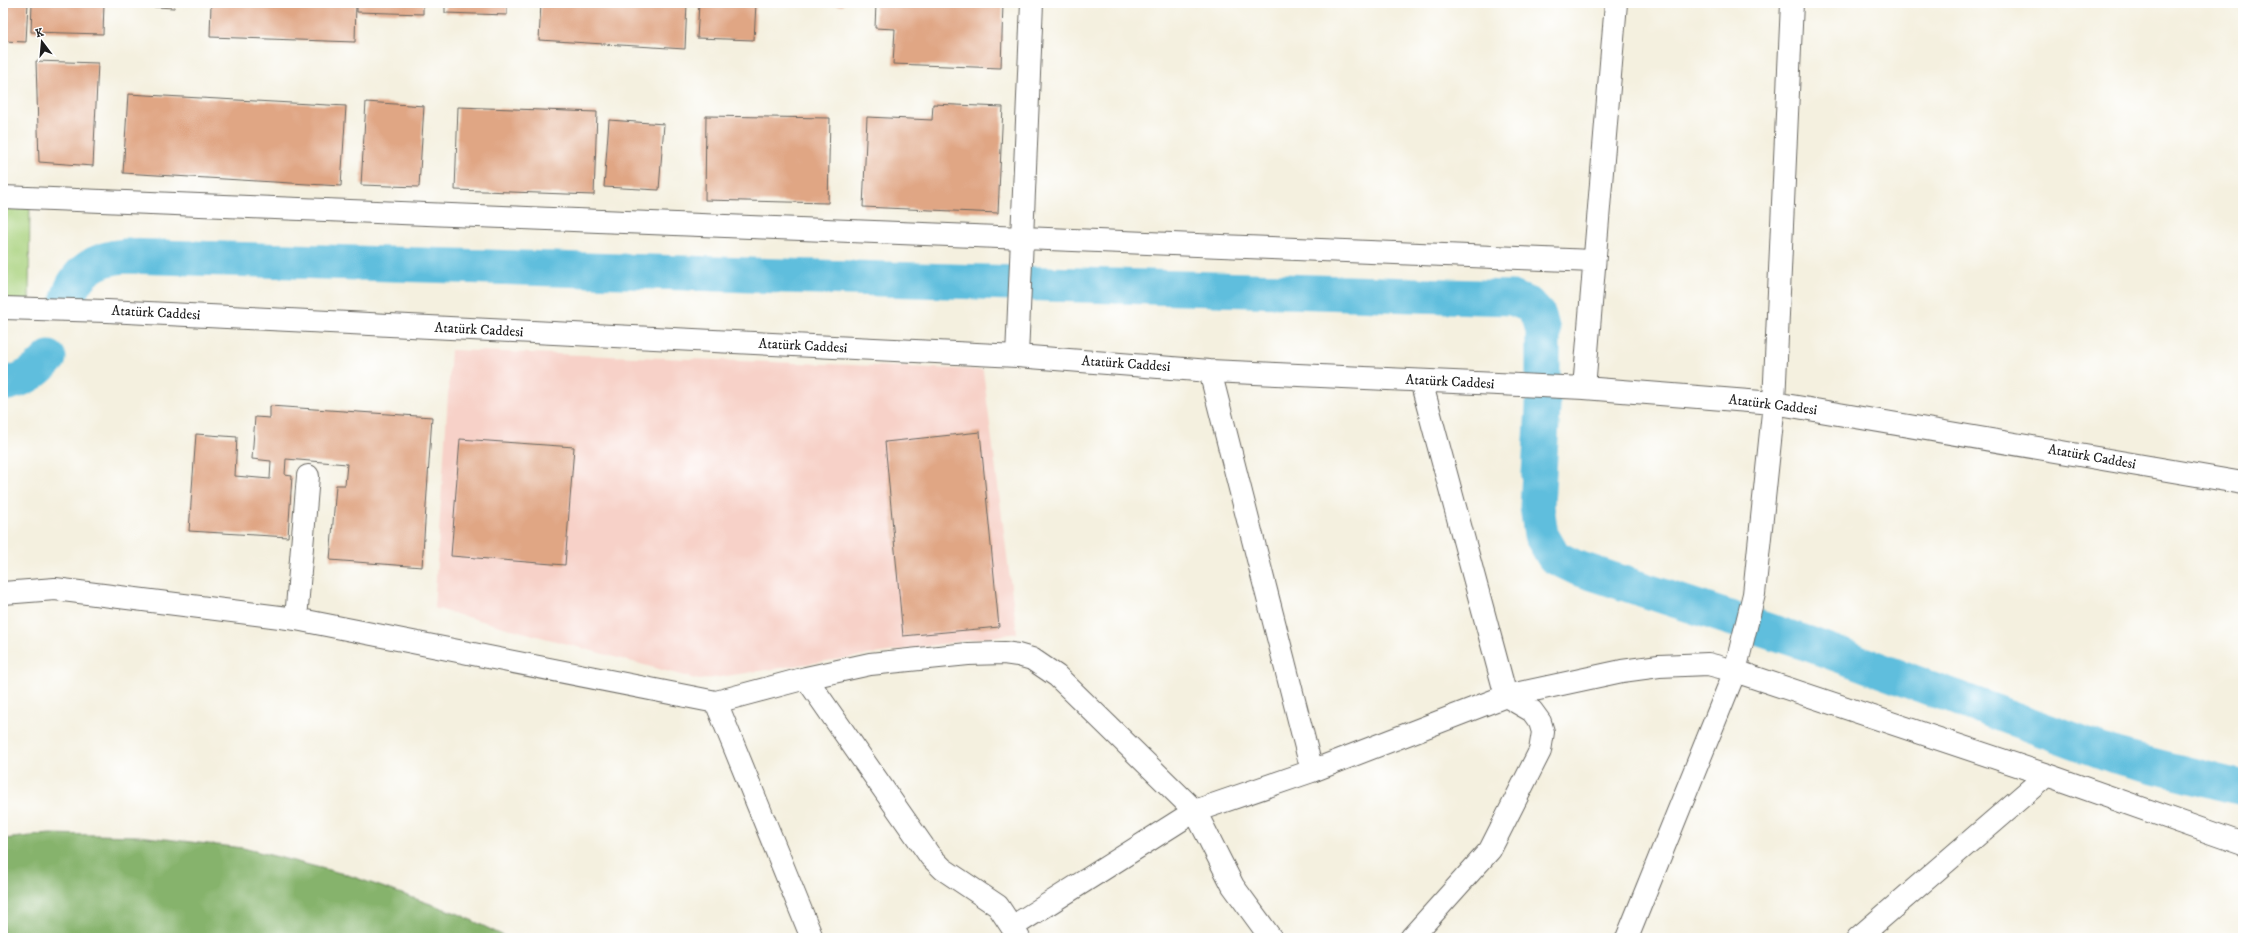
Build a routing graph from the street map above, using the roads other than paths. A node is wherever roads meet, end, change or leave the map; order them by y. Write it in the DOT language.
graph roads {
  1 [pos="1032,3"];
  2 [pos="1616,3"];
  3 [pos="1792,3"];
  4 [pos="3,197"];
  5 [pos="1022,238"];
  6 [pos="1594,261"];
  7 [pos="3,308"];
  8 [pos="1017,356"];
  9 [pos="1210,370"];
  10 [pos="1421,381"];
  11 [pos="1584,388"];
  12 [pos="1774,403"];
  13 [pos="308,476"];
  14 [pos="2243,482"];
  15 [pos="3,593"];
  16 [pos="296,619"];
  17 [pos="1735,671"];
  18 [pos="806,678"];
  19 [pos="1506,696"];
  20 [pos="716,702"];
  21 [pos="1312,771"];
  22 [pos="2047,775"];
  23 [pos="1195,811"];
  24 [pos="2243,844"];
  25 [pos="1015,933"];
  26 [pos="812,938"];
  27 [pos="1271,938"];
  28 [pos="1411,938"];
  29 [pos="1627,938"];
  30 [pos="1858,938"];
  1 -- 5 [label="street"];
  2 -- 6 [label="street"];
  3 -- 12 [label="street"];
  4 -- 5 [label="street"];
  5 -- 6 [label="street"];
  5 -- 8 [label="street"];
  6 -- 11 [label="street"];
  7 -- 8 [label="street, Atatürk Caddesi"];
  8 -- 9 [label="street, Atatürk Caddesi"];
  9 -- 10 [label="street, Atatürk Caddesi"];
  9 -- 21 [label="street"];
  10 -- 11 [label="street, Atatürk Caddesi"];
  10 -- 19 [label="street"];
  11 -- 12 [label="street, Atatürk Caddesi"];
  12 -- 14 [label="street, Atatürk Caddesi"];
  12 -- 17 [label="street"];
  13 -- 16 [label="street"];
  15 -- 16 [label="street"];
  16 -- 20 [label="street"];
  17 -- 19 [label="street"];
  17 -- 22 [label="street"];
  17 -- 29 [label="street"];
  18 -- 20 [label="street"];
  18 -- 23 [label="street"];
  18 -- 25 [label="street"];
  19 -- 21 [label="street"];
  19 -- 28 [label="street"];
  20 -- 26 [label="street"];
  21 -- 23 [label="street"];
  22 -- 24 [label="street"];
  22 -- 30 [label="street"];
  23 -- 25 [label="street"];
  23 -- 27 [label="street"];
}
